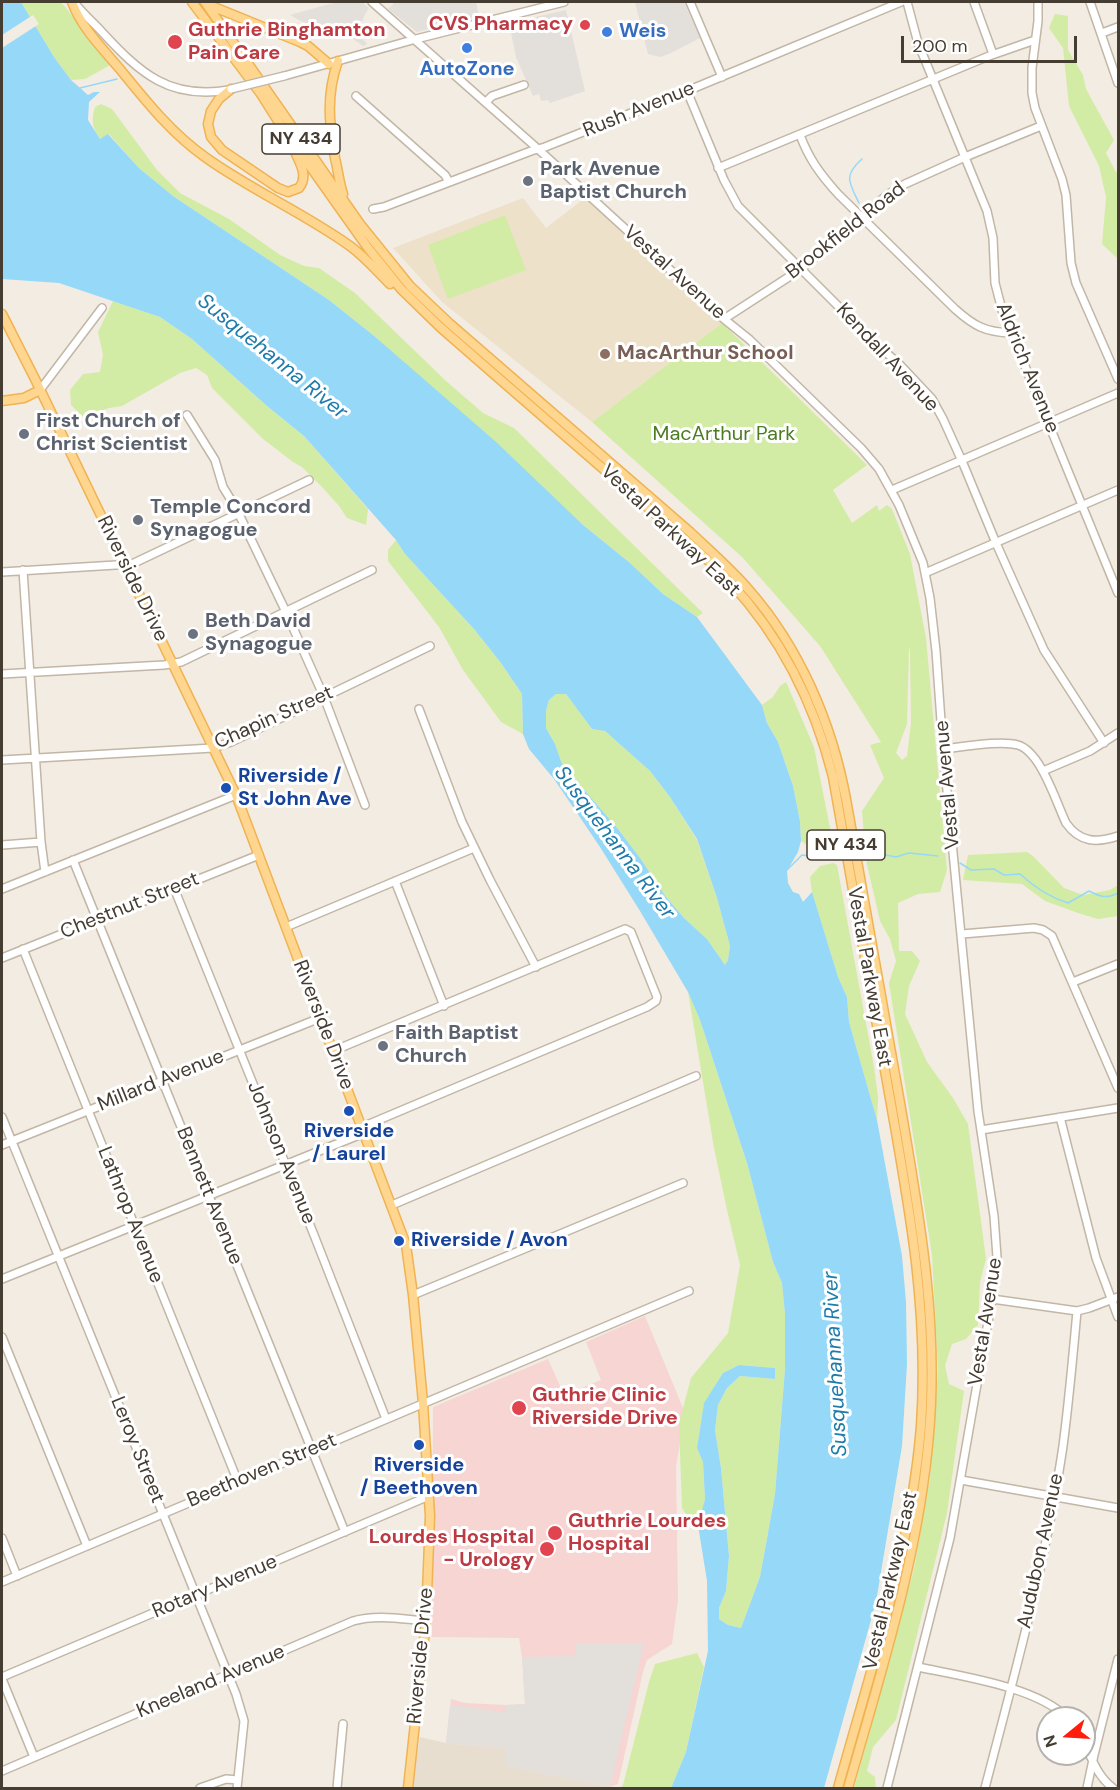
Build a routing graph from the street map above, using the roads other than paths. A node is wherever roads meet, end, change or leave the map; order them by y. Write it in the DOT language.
graph roads {
  1 [pos="73,2"];
  2 [pos="192,2"];
  3 [pos="205,2"];
  4 [pos="372,2"];
  5 [pos="564,2"];
  6 [pos="690,2"];
  7 [pos="901,2"];
  8 [pos="907,2"];
  9 [pos="974,2"];
  10 [pos="1038,2"];
  11 [pos="1090,2"];
  12 [pos="1119,27"];
  13 [pos="1101,33"];
  14 [pos="416,39"];
  15 [pos="1035,39"];
  16 [pos="993,54"];
  17 [pos="338,61"];
  18 [pos="329,64"];
  19 [pos="722,76"];
  20 [pos="933,80"];
  21 [pos="1119,82"];
  22 [pos="524,86"];
  23 [pos="231,89"];
  24 [pos="687,91"];
  25 [pos="356,96"];
  26 [pos="486,102"];
  27 [pos="280,124"];
  28 [pos="1041,126"];
  29 [pos="800,135"];
  30 [pos="538,148"];
  31 [pos="965,157"];
  32 [pos="718,168"];
  33 [pos="450,182"];
  34 [pos="373,209"];
  35 [pos="353,213"];
  36 [pos="862,216"];
  37 [pos="801,269"];
  38 [pos="413,301"];
  39 [pos="102,308"];
  40 [pos="2,314"];
  41 [pos="724,319"];
  42 [pos="1011,333"];
  43 [pos="1119,379"];
  44 [pos="40,390"];
  45 [pos="1119,393"];
  46 [pos="2,401"];
  47 [pos="187,415"];
  48 [pos="1048,423"];
  49 [pos="962,460"];
  50 [pos="309,480"];
  51 [pos="892,490"];
  52 [pos="1119,490"];
  53 [pos="1082,506"];
  54 [pos="238,515"];
  55 [pos="996,543"];
  56 [pos="125,564"];
  57 [pos="22,570"];
  58 [pos="372,570"];
  59 [pos="2,572"];
  60 [pos="925,573"];
  61 [pos="1119,593"];
  62 [pos="286,612"];
  63 [pos="430,646"];
  64 [pos="173,664"];
  65 [pos="29,672"];
  66 [pos="2,674"];
  67 [pos="324,697"];
  68 [pos="419,709"];
  69 [pos="1119,733"];
  70 [pos="1104,743"];
  71 [pos="213,748"];
  72 [pos="944,749"];
  73 [pos="35,758"];
  74 [pos="2,760"];
  75 [pos="1043,771"];
  76 [pos="236,795"];
  77 [pos="365,805"];
  78 [pos="1119,836"];
  79 [pos="41,842"];
  80 [pos="2,845"];
  81 [pos="474,848"];
  82 [pos="259,855"];
  83 [pos="73,860"];
  84 [pos="45,872"];
  85 [pos="395,881"];
  86 [pos="174,888"];
  87 [pos="2,889"];
  88 [pos="97,919"];
  89 [pos="286,927"];
  90 [pos="962,934"];
  91 [pos="23,949"];
  92 [pos="2,958"];
  93 [pos="1119,964"];
  94 [pos="536,967"];
  95 [pos="1073,982"];
  96 [pos="444,1006"];
  97 [pos="320,1018"];
  98 [pos="240,1050"];
  99 [pos="333,1051"];
  100 [pos="696,1076"];
  101 [pos="162,1081"];
  102 [pos="1119,1088"];
  103 [pos="1119,1108"];
  104 [pos="88,1110"];
  105 [pos="2,1117"];
  106 [pos="1060,1117"];
  107 [pos="363,1130"];
  108 [pos="981,1130"];
  109 [pos="11,1141"];
  110 [pos="2,1145"];
  111 [pos="285,1165"];
  112 [pos="683,1183"];
  113 [pos="209,1196"];
  114 [pos="392,1205"];
  115 [pos="135,1226"];
  116 [pos="58,1256"];
  117 [pos="2,1279"];
  118 [pos="689,1291"];
  119 [pos="414,1295"];
  120 [pos="1115,1298"];
  121 [pos="992,1299"];
  122 [pos="1077,1311"];
  123 [pos="1119,1317"];
  124 [pos="2,1337"];
  125 [pos="423,1403"];
  126 [pos="386,1419"];
  127 [pos="311,1451"];
  128 [pos="961,1480"];
  129 [pos="238,1482"];
  130 [pos="429,1496"];
  131 [pos="1054,1496"];
  132 [pos="1119,1508"];
  133 [pos="163,1514"];
  134 [pos="345,1532"];
  135 [pos="2,1538"];
  136 [pos="87,1546"];
  137 [pos="16,1576"];
  138 [pos="2,1582"];
  139 [pos="196,1595"];
  140 [pos="426,1621"];
  141 [pos="1119,1659"];
  142 [pos="918,1667"];
  143 [pos="228,1674"];
  144 [pos="2,1678"];
  145 [pos="1011,1688"];
  146 [pos="1053,1706"];
  147 [pos="343,1724"];
  148 [pos="1096,1747"];
  149 [pos="34,1757"];
  150 [pos="1091,1766"];
  151 [pos="1094,1766"];
  152 [pos="2,1771"];
  153 [pos="238,1780"];
  154 [pos="200,1788"];
  155 [pos="237,1788"];
  156 [pos="337,1788"];
  157 [pos="408,1788"];
  158 [pos="838,1788"];
  159 [pos="848,1788"];
  160 [pos="887,1788"];
  161 [pos="985,1788"];
  162 [pos="1087,1788"];
  163 [pos="1113,1788"];
  1 -- 23 [label="street"];
  1 -- 38 [label="main road"];
  2 -- 27 [label="main road, Vestal Parkway East / NY 434"];
  3 -- 18 [label="main road"];
  3 -- 35 [label="main road, Vestal Parkway East / NY 434"];
  4 -- 14 [label="street, Vestal Avenue"];
  5 -- 14 [label="street"];
  6 -- 19 [label="street"];
  7 -- 19 [label="street, Rush Avenue"];
  8 -- 20 [label="street, Aldrich Avenue"];
  9 -- 16 [label="street"];
  10 -- 15 [label="street"];
  11 -- 13 [label="street"];
  12 -- 13 [label="street"];
  13 -- 21 [label="street"];
  14 -- 17 [label="street"];
  14 -- 26 [label="street, Vestal Avenue"];
  15 -- 16 [label="street"];
  15 -- 28 [label="street"];
  16 -- 20 [label="street"];
  17 -- 18 [label="street"];
  17 -- 35 [label="main road"];
  18 -- 23 [label="street, bridge"];
  19 -- 24 [label="street, Rush Avenue"];
  20 -- 29 [label="street"];
  20 -- 31 [label="street, Aldrich Avenue"];
  22 -- 26 [label="street"];
  23 -- 27 [label="main road"];
  24 -- 30 [label="street, Rush Avenue"];
  24 -- 32 [label="street, Kendall Avenue"];
  25 -- 33 [label="street"];
  26 -- 30 [label="street, Vestal Avenue"];
  27 -- 38 [label="main road, Vestal Parkway East / NY 434"];
  28 -- 31 [label="street, Brookfield Road"];
  28 -- 43 [label="street"];
  29 -- 32 [label="street"];
  29 -- 36 [label="street"];
  30 -- 33 [label="street, Rush Avenue"];
  30 -- 41 [label="street, Vestal Avenue"];
  31 -- 36 [label="street, Brookfield Road"];
  31 -- 42 [label="street, Aldrich Avenue"];
  32 -- 37 [label="street, Kendall Avenue"];
  33 -- 34 [label="street, Rush Avenue"];
  35 -- 159 [label="main road, Vestal Parkway East / NY 434"];
  36 -- 37 [label="street, Brookfield Road"];
  36 -- 42 [label="street"];
  37 -- 41 [label="street, Brookfield Road"];
  37 -- 49 [label="street, Kendall Avenue"];
  38 -- 158 [label="main road, Vestal Parkway East / NY 434"];
  39 -- 44 [label="street"];
  40 -- 44 [label="main road, Riverside Drive"];
  41 -- 51 [label="street, Vestal Avenue"];
  42 -- 48 [label="street, Aldrich Avenue"];
  44 -- 46 [label="main road"];
  44 -- 56 [label="main road, Riverside Drive"];
  45 -- 48 [label="street"];
  47 -- 54 [label="street"];
  48 -- 49 [label="street"];
  48 -- 53 [label="street, Aldrich Avenue"];
  49 -- 51 [label="street"];
  49 -- 55 [label="street, Kendall Avenue"];
  50 -- 54 [label="street"];
  51 -- 60 [label="street, Vestal Avenue"];
  52 -- 53 [label="street"];
  53 -- 55 [label="street"];
  53 -- 61 [label="street, Aldrich Avenue"];
  54 -- 56 [label="street"];
  54 -- 62 [label="street"];
  55 -- 60 [label="street"];
  55 -- 70 [label="street, Kendall Avenue"];
  56 -- 57 [label="street"];
  56 -- 64 [label="main road, Riverside Drive"];
  57 -- 59 [label="street"];
  57 -- 65 [label="street"];
  58 -- 62 [label="street"];
  60 -- 72 [label="street, Vestal Avenue"];
  62 -- 64 [label="street"];
  62 -- 67 [label="street"];
  63 -- 67 [label="street, Chapin Street"];
  64 -- 65 [label="street"];
  64 -- 71 [label="main road, Riverside Drive"];
  65 -- 66 [label="street"];
  65 -- 73 [label="street"];
  67 -- 71 [label="street, Chapin Street"];
  67 -- 77 [label="street"];
  68 -- 81 [label="street"];
  69 -- 70 [label="street"];
  70 -- 75 [label="street"];
  71 -- 73 [label="street, Chapin Street"];
  71 -- 76 [label="main road, Riverside Drive"];
  72 -- 75 [label="street"];
  72 -- 90 [label="street, Vestal Avenue"];
  73 -- 74 [label="street, Chapin Street"];
  73 -- 79 [label="street"];
  75 -- 78 [label="street"];
  76 -- 82 [label="main road, Riverside Drive"];
  76 -- 83 [label="street"];
  79 -- 80 [label="street"];
  79 -- 84 [label="street"];
  81 -- 85 [label="street"];
  81 -- 94 [label="street"];
  82 -- 86 [label="street, Chestnut Street"];
  82 -- 89 [label="main road, Riverside Drive"];
  83 -- 84 [label="street"];
  83 -- 88 [label="street, Bennett Avenue"];
  84 -- 87 [label="street"];
  85 -- 89 [label="street"];
  85 -- 96 [label="street"];
  86 -- 88 [label="street, Chestnut Street"];
  86 -- 98 [label="street, Johnson Avenue"];
  88 -- 91 [label="street, Chestnut Street"];
  88 -- 101 [label="street, Bennett Avenue"];
  89 -- 97 [label="main road, Riverside Drive"];
  90 -- 95 [label="street"];
  90 -- 108 [label="street, Vestal Avenue"];
  91 -- 92 [label="street, Chestnut Street"];
  91 -- 104 [label="street, Lathrop Avenue"];
  93 -- 95 [label="street"];
  94 -- 96 [label="street"];
  94 -- 107 [label="street"];
  95 -- 102 [label="street"];
  96 -- 99 [label="street"];
  97 -- 98 [label="street, Millard Avenue"];
  97 -- 99 [label="main road, Riverside Drive"];
  98 -- 101 [label="street, Millard Avenue"];
  98 -- 111 [label="street, Johnson Avenue"];
  99 -- 107 [label="main road, Riverside Drive"];
  100 -- 114 [label="street"];
  101 -- 104 [label="street, Millard Avenue"];
  101 -- 113 [label="street, Bennett Avenue"];
  103 -- 106 [label="street"];
  104 -- 109 [label="street, Millard Avenue"];
  104 -- 115 [label="street, Lathrop Avenue"];
  105 -- 109 [label="street, Leroy Street"];
  106 -- 108 [label="street"];
  106 -- 120 [label="street"];
  107 -- 111 [label="street"];
  107 -- 114 [label="main road, Riverside Drive"];
  108 -- 121 [label="street, Vestal Avenue"];
  109 -- 110 [label="street, Millard Avenue"];
  109 -- 116 [label="street, Leroy Street"];
  111 -- 113 [label="street"];
  111 -- 126 [label="street, Johnson Avenue"];
  112 -- 119 [label="street"];
  113 -- 115 [label="street"];
  113 -- 127 [label="street, Bennett Avenue"];
  114 -- 119 [label="main road, Riverside Drive"];
  115 -- 116 [label="street"];
  115 -- 129 [label="street, Lathrop Avenue"];
  116 -- 117 [label="street"];
  116 -- 133 [label="street, Leroy Street"];
  118 -- 125 [label="street, Beethoven Street"];
  119 -- 125 [label="main road, Riverside Drive"];
  120 -- 122 [label="street"];
  120 -- 123 [label="street"];
  121 -- 122 [label="street"];
  121 -- 128 [label="street, Vestal Avenue"];
  122 -- 131 [label="street, Audubon Avenue"];
  124 -- 136 [label="street"];
  125 -- 126 [label="street, Beethoven Street"];
  125 -- 130 [label="main road, Riverside Drive"];
  126 -- 127 [label="street, Beethoven Street"];
  127 -- 129 [label="street, Beethoven Street"];
  127 -- 134 [label="street, Bennett Avenue"];
  128 -- 131 [label="street"];
  128 -- 142 [label="street, Vestal Avenue"];
  129 -- 133 [label="street, Beethoven Street"];
  130 -- 134 [label="street, Rotary Avenue"];
  130 -- 140 [label="main road, Riverside Drive"];
  131 -- 132 [label="street"];
  131 -- 145 [label="street, Audubon Avenue"];
  133 -- 136 [label="street, Beethoven Street"];
  133 -- 139 [label="street, Leroy Street"];
  134 -- 139 [label="street, Rotary Avenue"];
  135 -- 137 [label="street"];
  136 -- 137 [label="street, Beethoven Street"];
  137 -- 138 [label="street, Beethoven Street"];
  139 -- 143 [label="street, Leroy Street"];
  139 -- 144 [label="street, Rotary Avenue"];
  140 -- 143 [label="street, Kneeland Avenue"];
  140 -- 157 [label="main road, Riverside Drive"];
  141 -- 148 [label="street"];
  142 -- 145 [label="street"];
  142 -- 160 [label="street, Vestal Avenue"];
  143 -- 149 [label="street, Kneeland Avenue"];
  143 -- 153 [label="street, Leroy Street"];
  144 -- 149 [label="street"];
  145 -- 146 [label="street"];
  145 -- 161 [label="street, Audubon Avenue"];
  147 -- 156 [label="street"];
  149 -- 152 [label="street, Kneeland Avenue"];
  150 -- 162 [label="street"];
  151 -- 163 [label="street"];
  153 -- 154 [label="street"];
  153 -- 155 [label="street, Leroy Street"];
}
